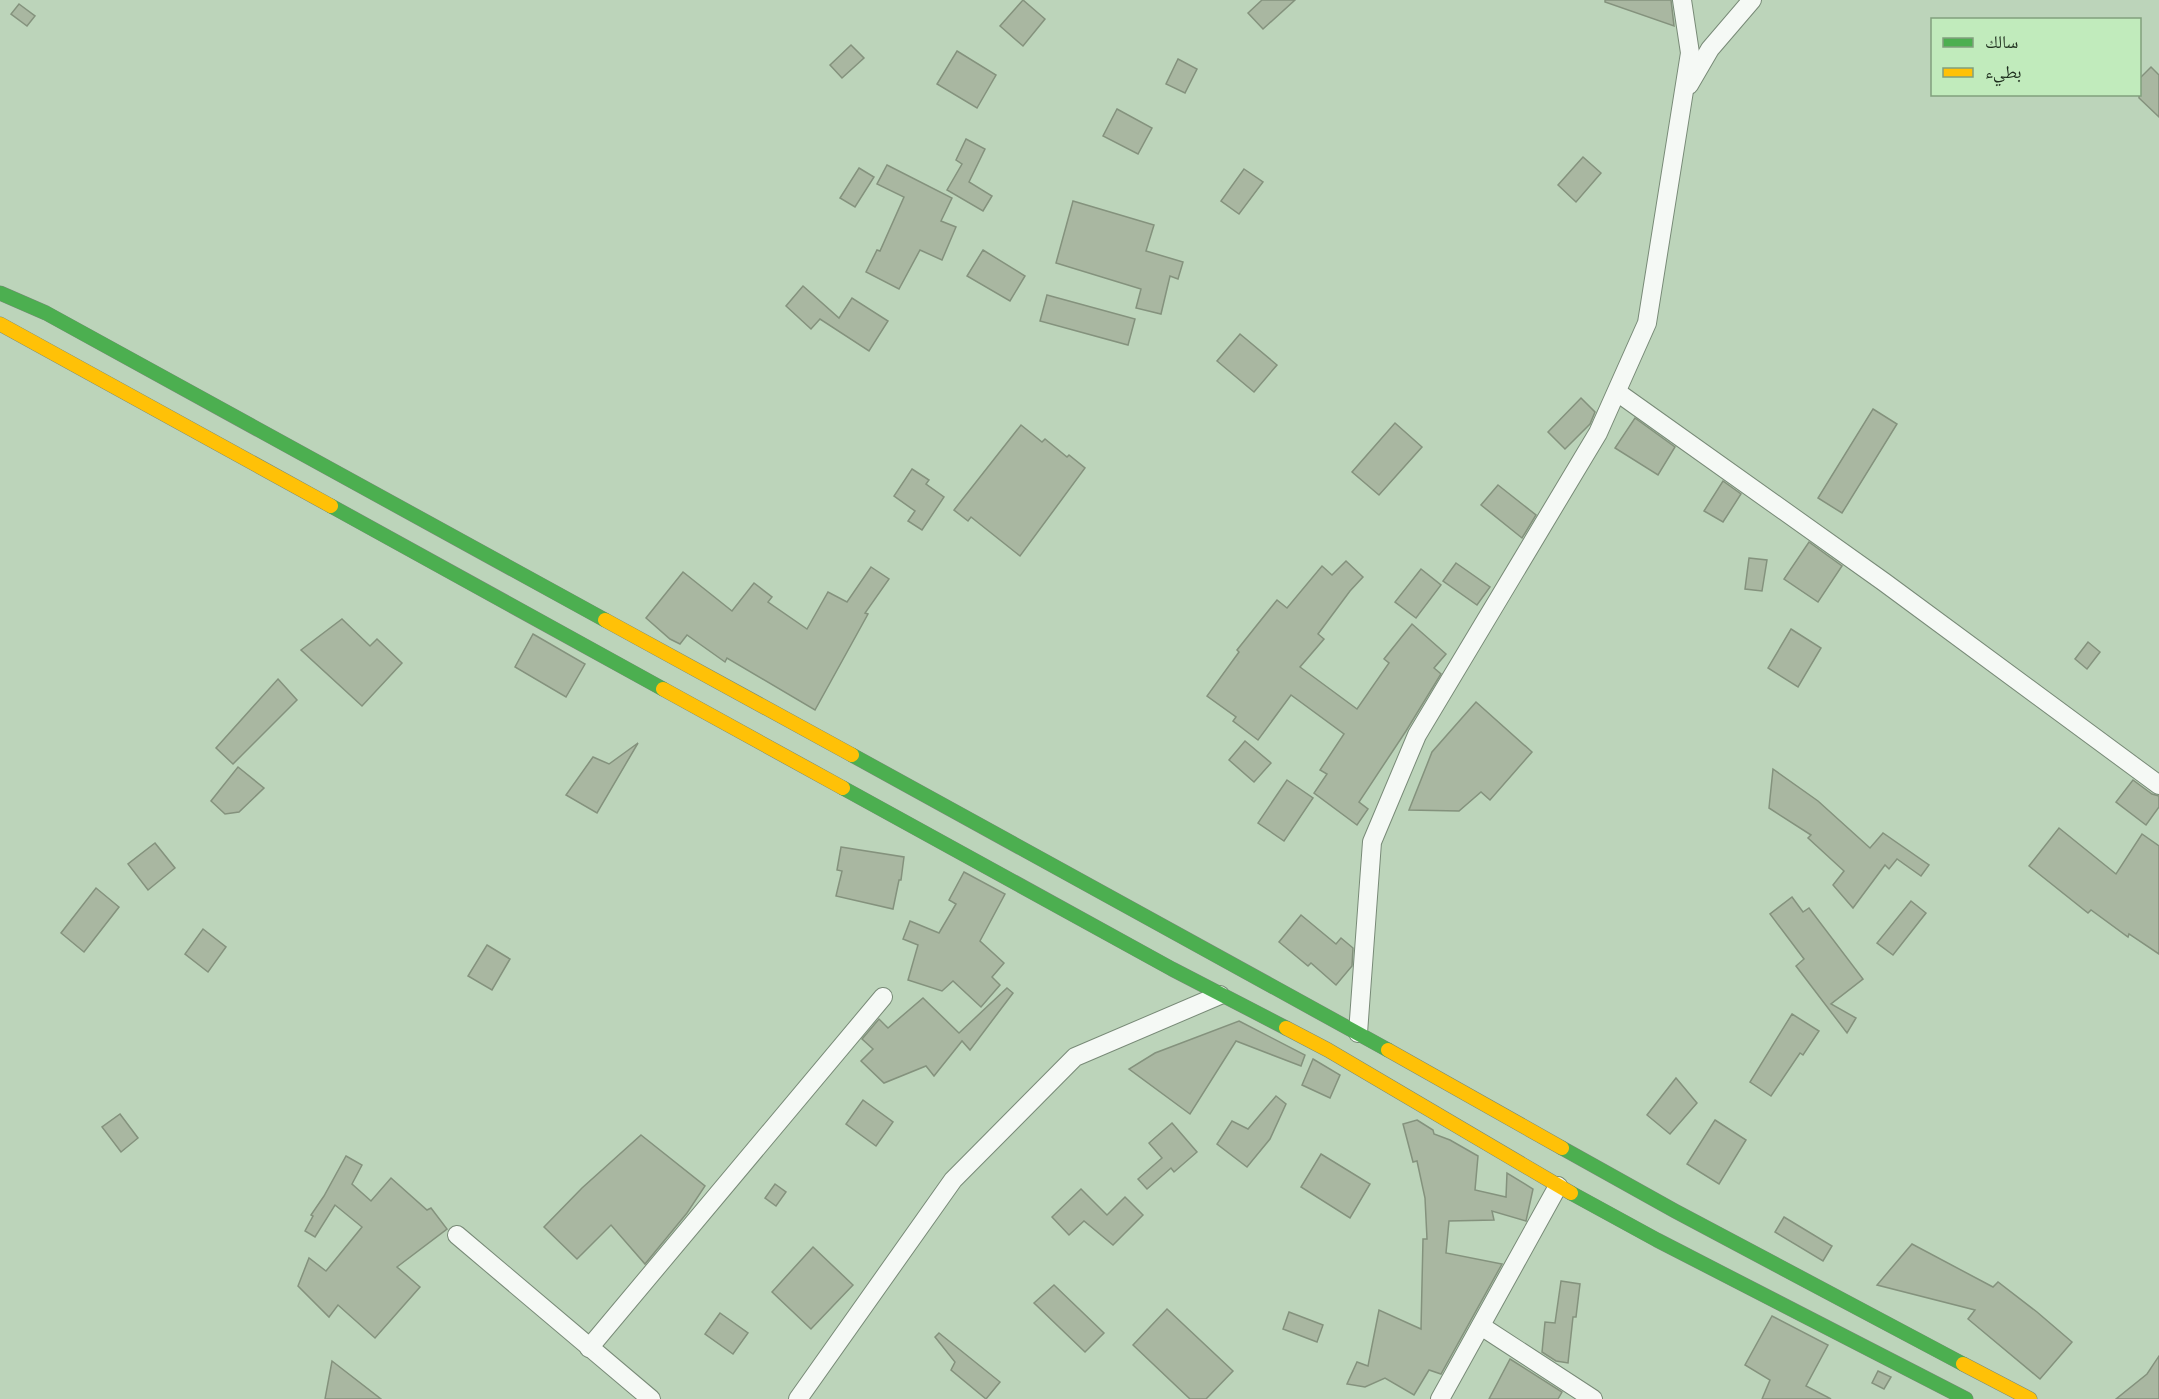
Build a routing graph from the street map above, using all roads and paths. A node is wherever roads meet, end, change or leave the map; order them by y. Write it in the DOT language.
graph roads {
  1 [pos="1682,0"];
  2 [pos="1752,0"];
  3 [pos="1683,94"];
  4 [pos="0,292"];
  5 [pos="0,324"];
  6 [pos="1617,392"];
  7 [pos="2159,786"];
  8 [pos="1179,954"];
  9 [pos="1220,995"];
  10 [pos="883,997"];
  11 [pos="1358,1033"];
  12 [pos="1558,1186"];
  13 [pos="1666,1226"];
  14 [pos="457,1235"];
  15 [pos="1481,1326"];
  16 [pos="589,1348"];
  17 [pos="651,1399"];
  18 [pos="798,1399"];
  19 [pos="1440,1399"];
  20 [pos="1593,1399"];
  21 [pos="1966,1399"];
  22 [pos="2030,1399"];
  1 -- 3 [label="street"];
  2 -- 3 [label="street"];
  3 -- 6 [label="street"];
  4 -- 8 [label="main road"];
  5 -- 8 [label="main road"];
  6 -- 7 [label="street"];
  6 -- 11 [label="street"];
  8 -- 9 [label="main road"];
  8 -- 11 [label="main road"];
  9 -- 12 [label="main road"];
  9 -- 18 [label="street"];
  10 -- 16 [label="street"];
  11 -- 13 [label="main road"];
  12 -- 13 [label="main road"];
  12 -- 15 [label="street"];
  13 -- 21 [label="main road"];
  13 -- 22 [label="main road"];
  14 -- 16 [label="street"];
  15 -- 19 [label="street"];
  15 -- 20 [label="street"];
  16 -- 17 [label="street"];
}
